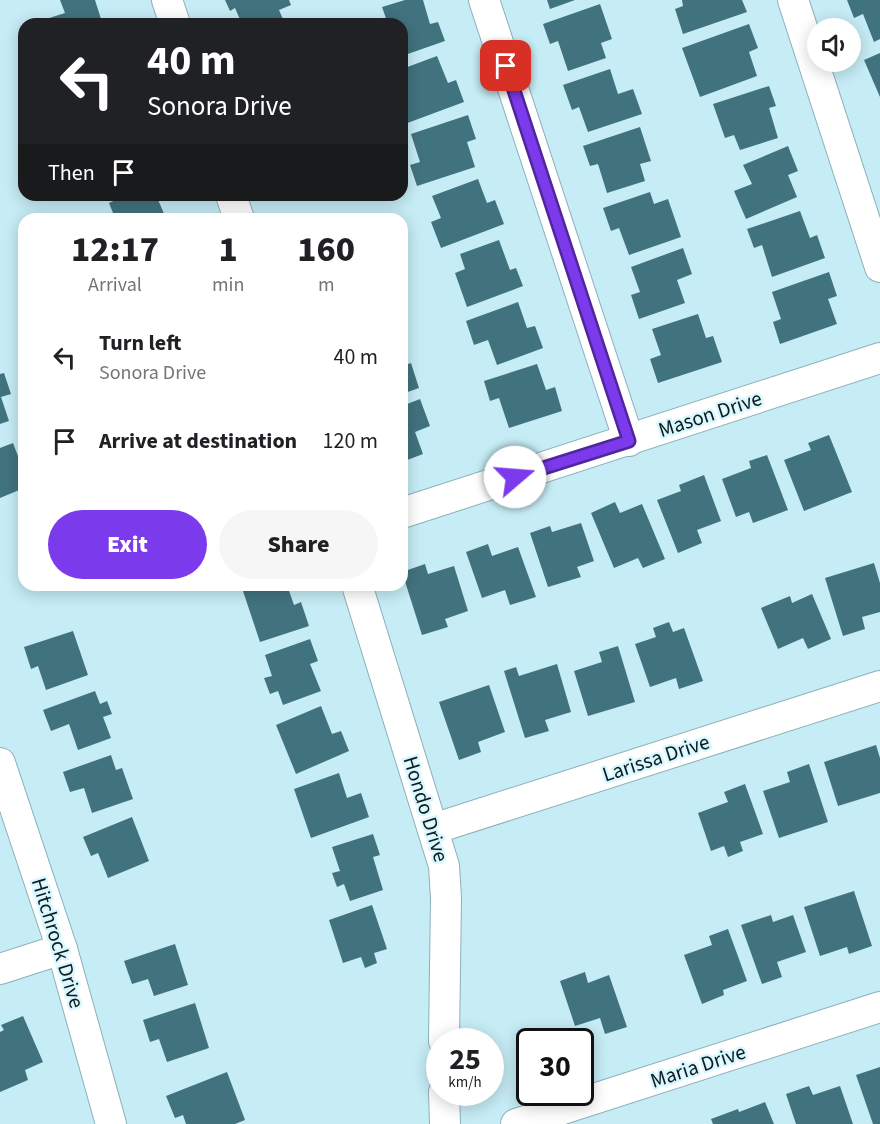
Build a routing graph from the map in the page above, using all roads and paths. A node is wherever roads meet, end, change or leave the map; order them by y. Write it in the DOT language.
graph roads {
  1 [pos="167,0"];
  2 [pos="484,0"];
  3 [pos="793,0"];
  4 [pos="173,18"];
  5 [pos="880,267"];
  6 [pos="880,358"];
  7 [pos="629,441"];
  8 [pos="408,511"];
  9 [pos="359,591"];
  10 [pos="880,686"];
  11 [pos="0,763"];
  12 [pos="433,830"];
  13 [pos="62,950"];
  14 [pos="0,969"];
  15 [pos="880,1007"];
  16 [pos="444,1028"];
  17 [pos="444,1106"];
  18 [pos="111,1124"];
  19 [pos="445,1124"];
  20 [pos="516,1124"];
  1 -- 4 [label="street"];
  2 -- 7 [label="street"];
  3 -- 5 [label="street"];
  6 -- 7 [label="street, Mason Drive"];
  7 -- 8 [label="street, Mason Drive"];
  9 -- 12 [label="street, Hondo Drive"];
  10 -- 12 [label="street, Larissa Drive"];
  11 -- 13 [label="street, Hitchrock Drive"];
  12 -- 16 [label="street, Hondo Drive"];
  13 -- 14 [label="street"];
  13 -- 18 [label="street, Hitchrock Drive"];
  15 -- 20 [label="street, Maria Drive"];
  17 -- 19 [label="street"];
}
